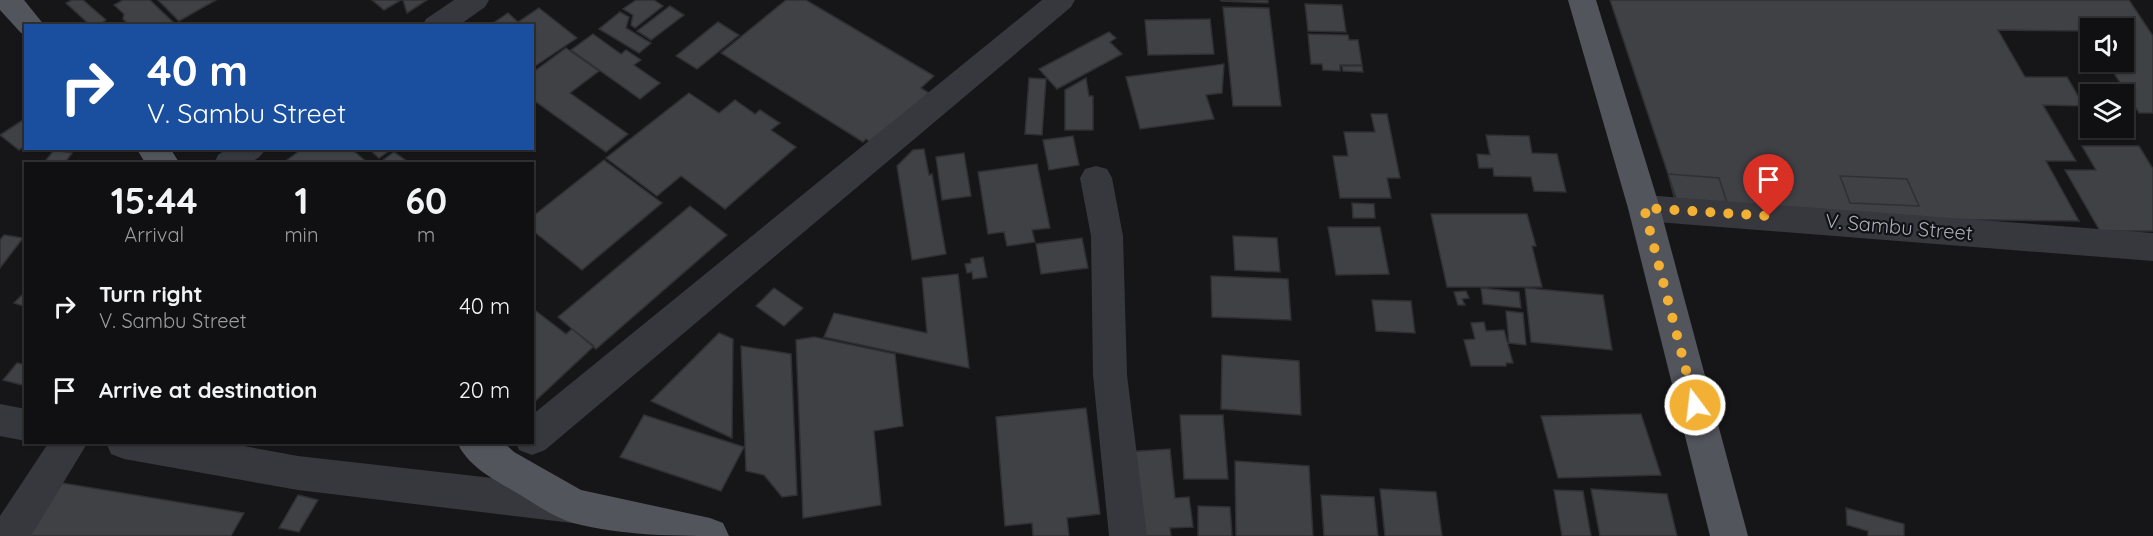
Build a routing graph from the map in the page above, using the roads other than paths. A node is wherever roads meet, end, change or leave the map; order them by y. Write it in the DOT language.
graph roads {
  1 [pos="6,0"];
  2 [pos="1061,0"];
  3 [pos="1582,0"];
  4 [pos="472,1"];
  5 [pos="29,24"];
  6 [pos="439,24"];
  7 [pos="153,150"];
  8 [pos="248,150"];
  9 [pos="163,162"];
  10 [pos="232,162"];
  11 [pos="1096,178"];
  12 [pos="1644,208"];
  13 [pos="2153,247"];
  14 [pos="0,420"];
  15 [pos="24,425"];
  16 [pos="534,436"];
  17 [pos="69,444"];
  18 [pos="135,444"];
  19 [pos="501,450"];
  20 [pos="574,506"];
  21 [pos="9,536"];
  22 [pos="710,536"];
  23 [pos="1128,536"];
  24 [pos="1729,536"];
  1 -- 5 [label="main road"];
  2 -- 16 [label="street"];
  3 -- 12 [label="main road"];
  4 -- 6 [label="street"];
  7 -- 9 [label="main road"];
  8 -- 10 [label="street"];
  11 -- 23 [label="street"];
  12 -- 13 [label="street, V. Sambu Street"];
  12 -- 24 [label="main road"];
  14 -- 15 [label="street"];
  17 -- 21 [label="street"];
  18 -- 20 [label="street"];
  19 -- 20 [label="main road"];
  20 -- 22 [label="main road"];
}
